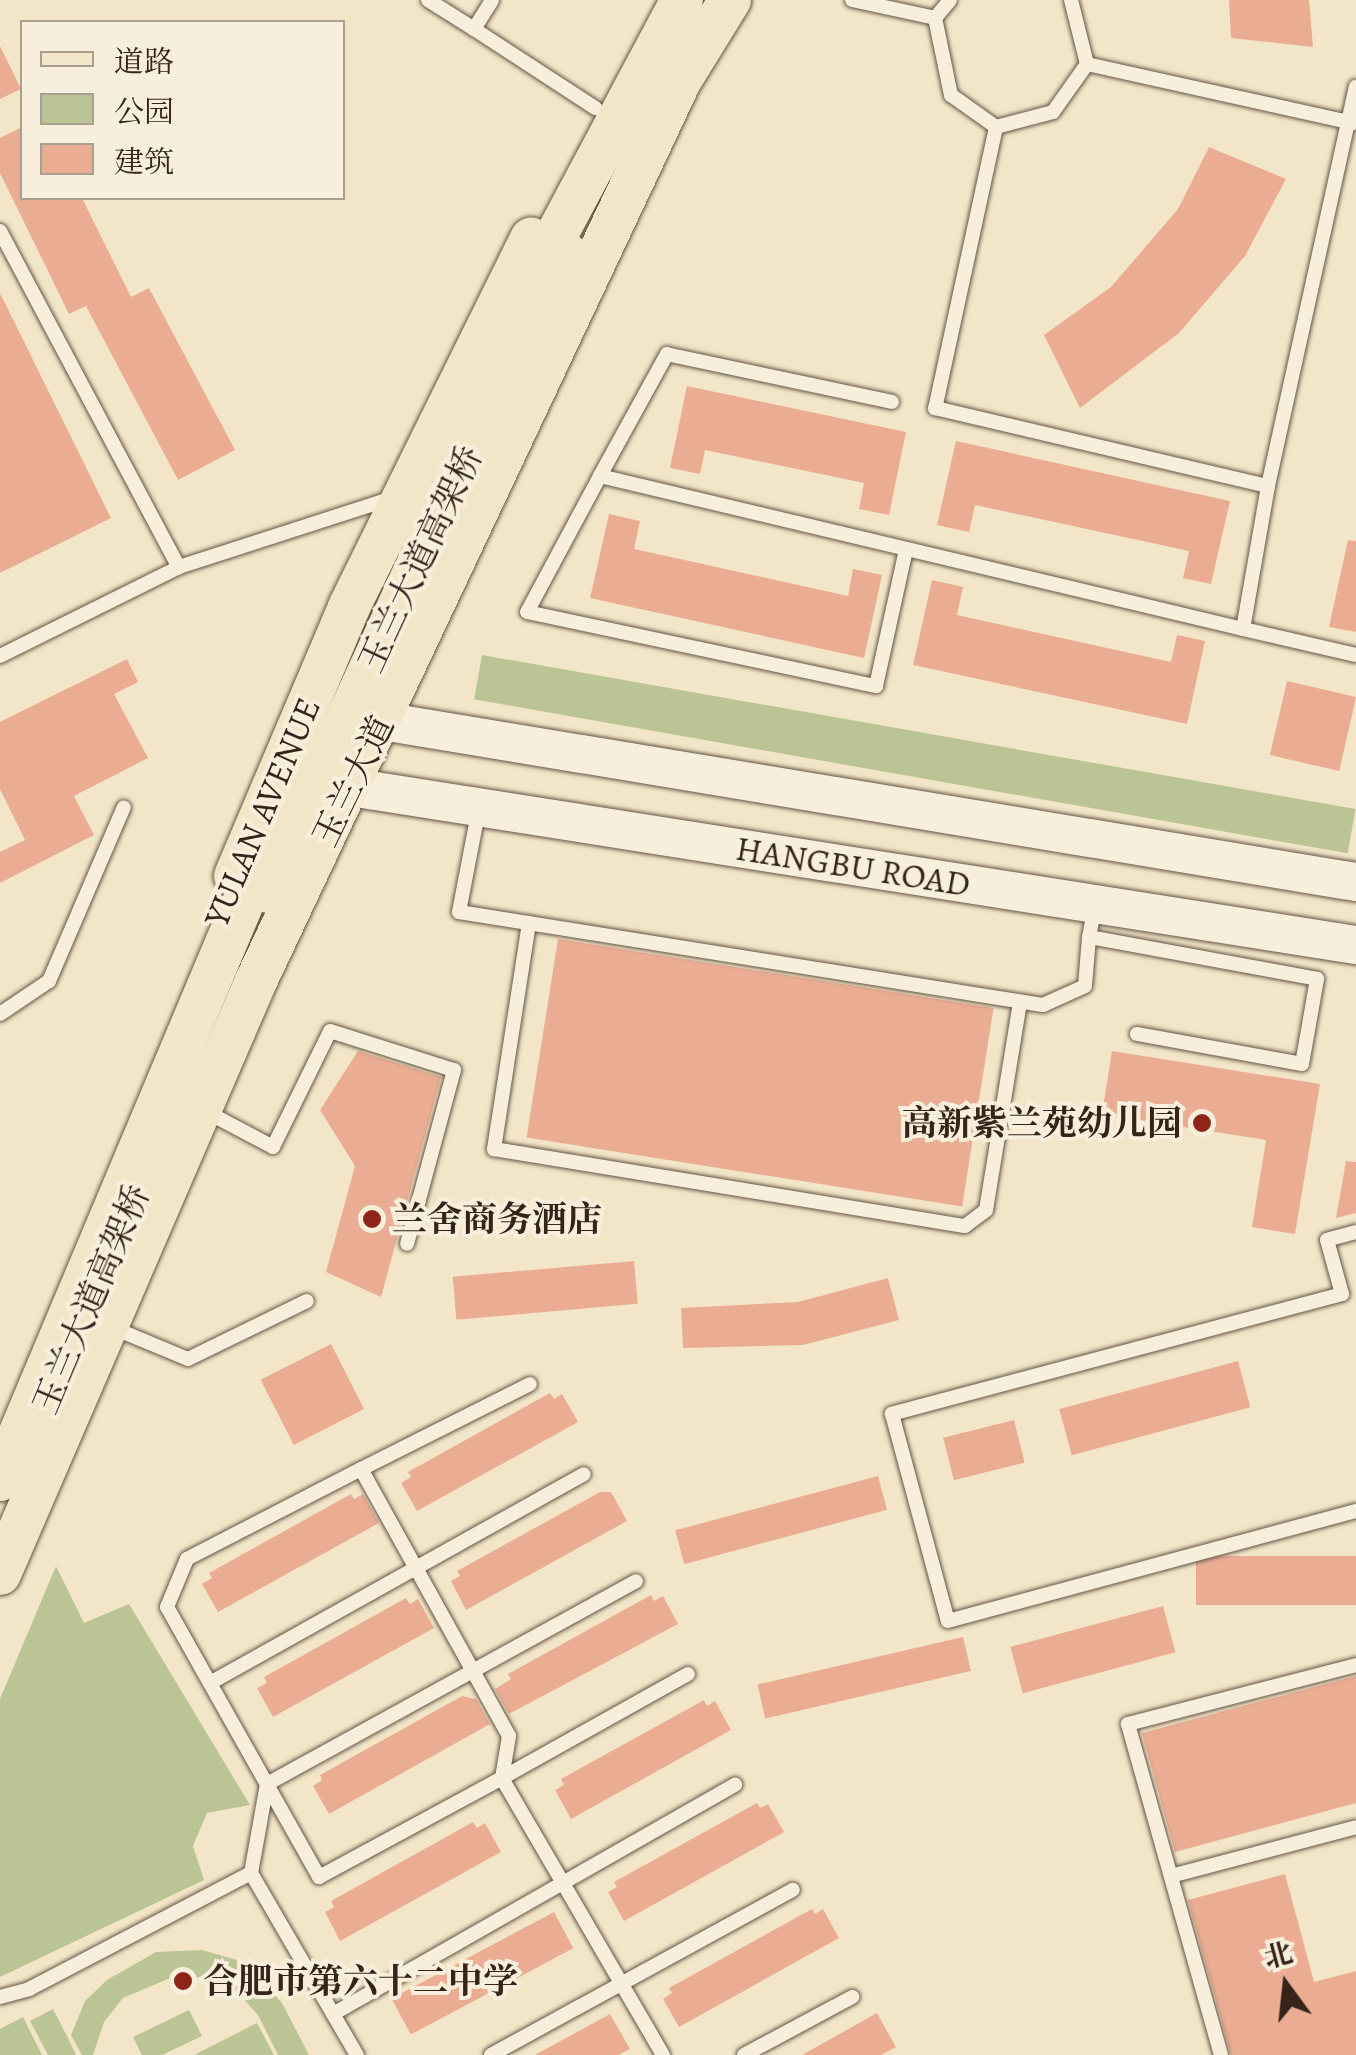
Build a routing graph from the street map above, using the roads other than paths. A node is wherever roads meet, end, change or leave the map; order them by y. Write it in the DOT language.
graph roads {
  1 [pos="428,0"];
  2 [pos="492,0"];
  3 [pos="660,0"];
  4 [pos="682,0"];
  5 [pos="702,0"];
  6 [pos="730,0"];
  7 [pos="852,0"];
  8 [pos="950,0"];
  9 [pos="1070,0"];
  10 [pos="935,18"];
  11 [pos="474,28"];
  12 [pos="1087,64"];
  13 [pos="1356,86"];
  14 [pos="595,108"];
  15 [pos="1352,122"];
  16 [pos="996,127"];
  17 [pos="0,231"];
  18 [pos="892,402"];
  19 [pos="600,476"];
  20 [pos="1268,486"];
  21 [pos="404,494"];
  22 [pos="906,549"];
  23 [pos="179,567"];
  24 [pos="1243,629"];
  25 [pos="1356,655"];
  26 [pos="0,656"];
  27 [pos="382,721"];
  28 [pos="350,787"];
  29 [pos="124,807"];
  30 [pos="480,807"];
  31 [pos="1356,882"];
  32 [pos="1092,920"];
  33 [pos="529,923"];
  34 [pos="1356,944"];
  35 [pos="1020,1002"];
  36 [pos="0,1014"];
  37 [pos="1136,1034"];
  38 [pos="200,1109"];
  39 [pos="1356,1232"];
  40 [pos="407,1244"];
  41 [pos="308,1301"];
  42 [pos="106,1325"];
  43 [pos="530,1384"];
  44 [pos="0,1423"];
  45 [pos="361,1469"];
  46 [pos="584,1474"];
  47 [pos="0,1480"];
  48 [pos="1356,1511"];
  49 [pos="0,1518"];
  50 [pos="416,1568"];
  51 [pos="0,1574"];
  52 [pos="636,1581"];
  53 [pos="1356,1665"];
  54 [pos="472,1670"];
  55 [pos="688,1674"];
  56 [pos="210,1683"];
  57 [pos="502,1778"];
  58 [pos="267,1784"];
  59 [pos="735,1785"];
  60 [pos="1356,1827"];
  61 [pos="251,1872"];
  62 [pos="1171,1876"];
  63 [pos="563,1883"];
  64 [pos="793,1890"];
  65 [pos="622,1984"];
  66 [pos="0,1997"];
  67 [pos="852,1997"];
  68 [pos="334,2014"];
  69 [pos="357,2055"];
  70 [pos="492,2055"];
  71 [pos="664,2055"];
  72 [pos="744,2055"];
  73 [pos="1221,2055"];
  1 -- 11 [label="lane"];
  2 -- 11 [label="lane"];
  3 -- 14 [label="main road, YULAN AVENUE"];
  4 -- 47 [label="main road, 玉兰大道高架桥"];
  5 -- 49 [label="main road, 玉兰大道高架桥"];
  6 -- 27 [label="main road, 玉兰大道"];
  7 -- 10 [label="lane"];
  8 -- 10 [label="lane"];
  9 -- 12 [label="lane"];
  10 -- 16 [label="lane"];
  11 -- 14 [label="lane"];
  12 -- 15 [label="lane"];
  12 -- 16 [label="lane"];
  13 -- 15 [label="lane"];
  14 -- 21 [label="main road, YULAN AVENUE"];
  15 -- 20 [label="lane"];
  16 -- 20 [label="lane"];
  17 -- 23 [label="lane"];
  18 -- 19 [label="lane"];
  19 -- 22 [label="lane"];
  19 -- 22 [label="lane"];
  20 -- 24 [label="lane"];
  21 -- 23 [label="lane"];
  21 -- 44 [label="main road, YULAN AVENUE"];
  22 -- 24 [label="lane"];
  23 -- 26 [label="lane"];
  24 -- 25 [label="lane"];
  27 -- 28 [label="main road, 玉兰大道"];
  27 -- 31 [label="main road, HANGBU ROAD"];
  28 -- 30 [label="main road, HANGBU ROAD"];
  28 -- 38 [label="main road, 玉兰大道"];
  29 -- 36 [label="lane"];
  30 -- 32 [label="main road, HANGBU ROAD"];
  30 -- 33 [label="lane"];
  32 -- 34 [label="main road, HANGBU ROAD"];
  32 -- 35 [label="lane"];
  32 -- 37 [label="lane"];
  33 -- 35 [label="lane"];
  33 -- 35 [label="lane"];
  38 -- 40 [label="lane"];
  38 -- 42 [label="main road, 玉兰大道"];
  39 -- 48 [label="lane"];
  41 -- 42 [label="lane"];
  42 -- 51 [label="main road, 玉兰大道"];
  43 -- 45 [label="lane"];
  45 -- 50 [label="lane"];
  45 -- 56 [label="lane"];
  46 -- 50 [label="lane"];
  50 -- 54 [label="lane"];
  50 -- 56 [label="lane"];
  52 -- 54 [label="lane"];
  53 -- 62 [label="lane"];
  54 -- 57 [label="lane"];
  54 -- 58 [label="lane"];
  55 -- 57 [label="lane"];
  56 -- 58 [label="lane"];
  57 -- 58 [label="lane"];
  57 -- 63 [label="lane"];
  58 -- 61 [label="lane"];
  59 -- 63 [label="lane"];
  60 -- 62 [label="lane"];
  61 -- 66 [label="lane"];
  61 -- 68 [label="lane"];
  62 -- 73 [label="lane"];
  63 -- 65 [label="lane"];
  63 -- 68 [label="lane"];
  64 -- 65 [label="lane"];
  65 -- 70 [label="lane"];
  65 -- 71 [label="lane"];
  67 -- 72 [label="lane"];
  68 -- 69 [label="lane"];
}
